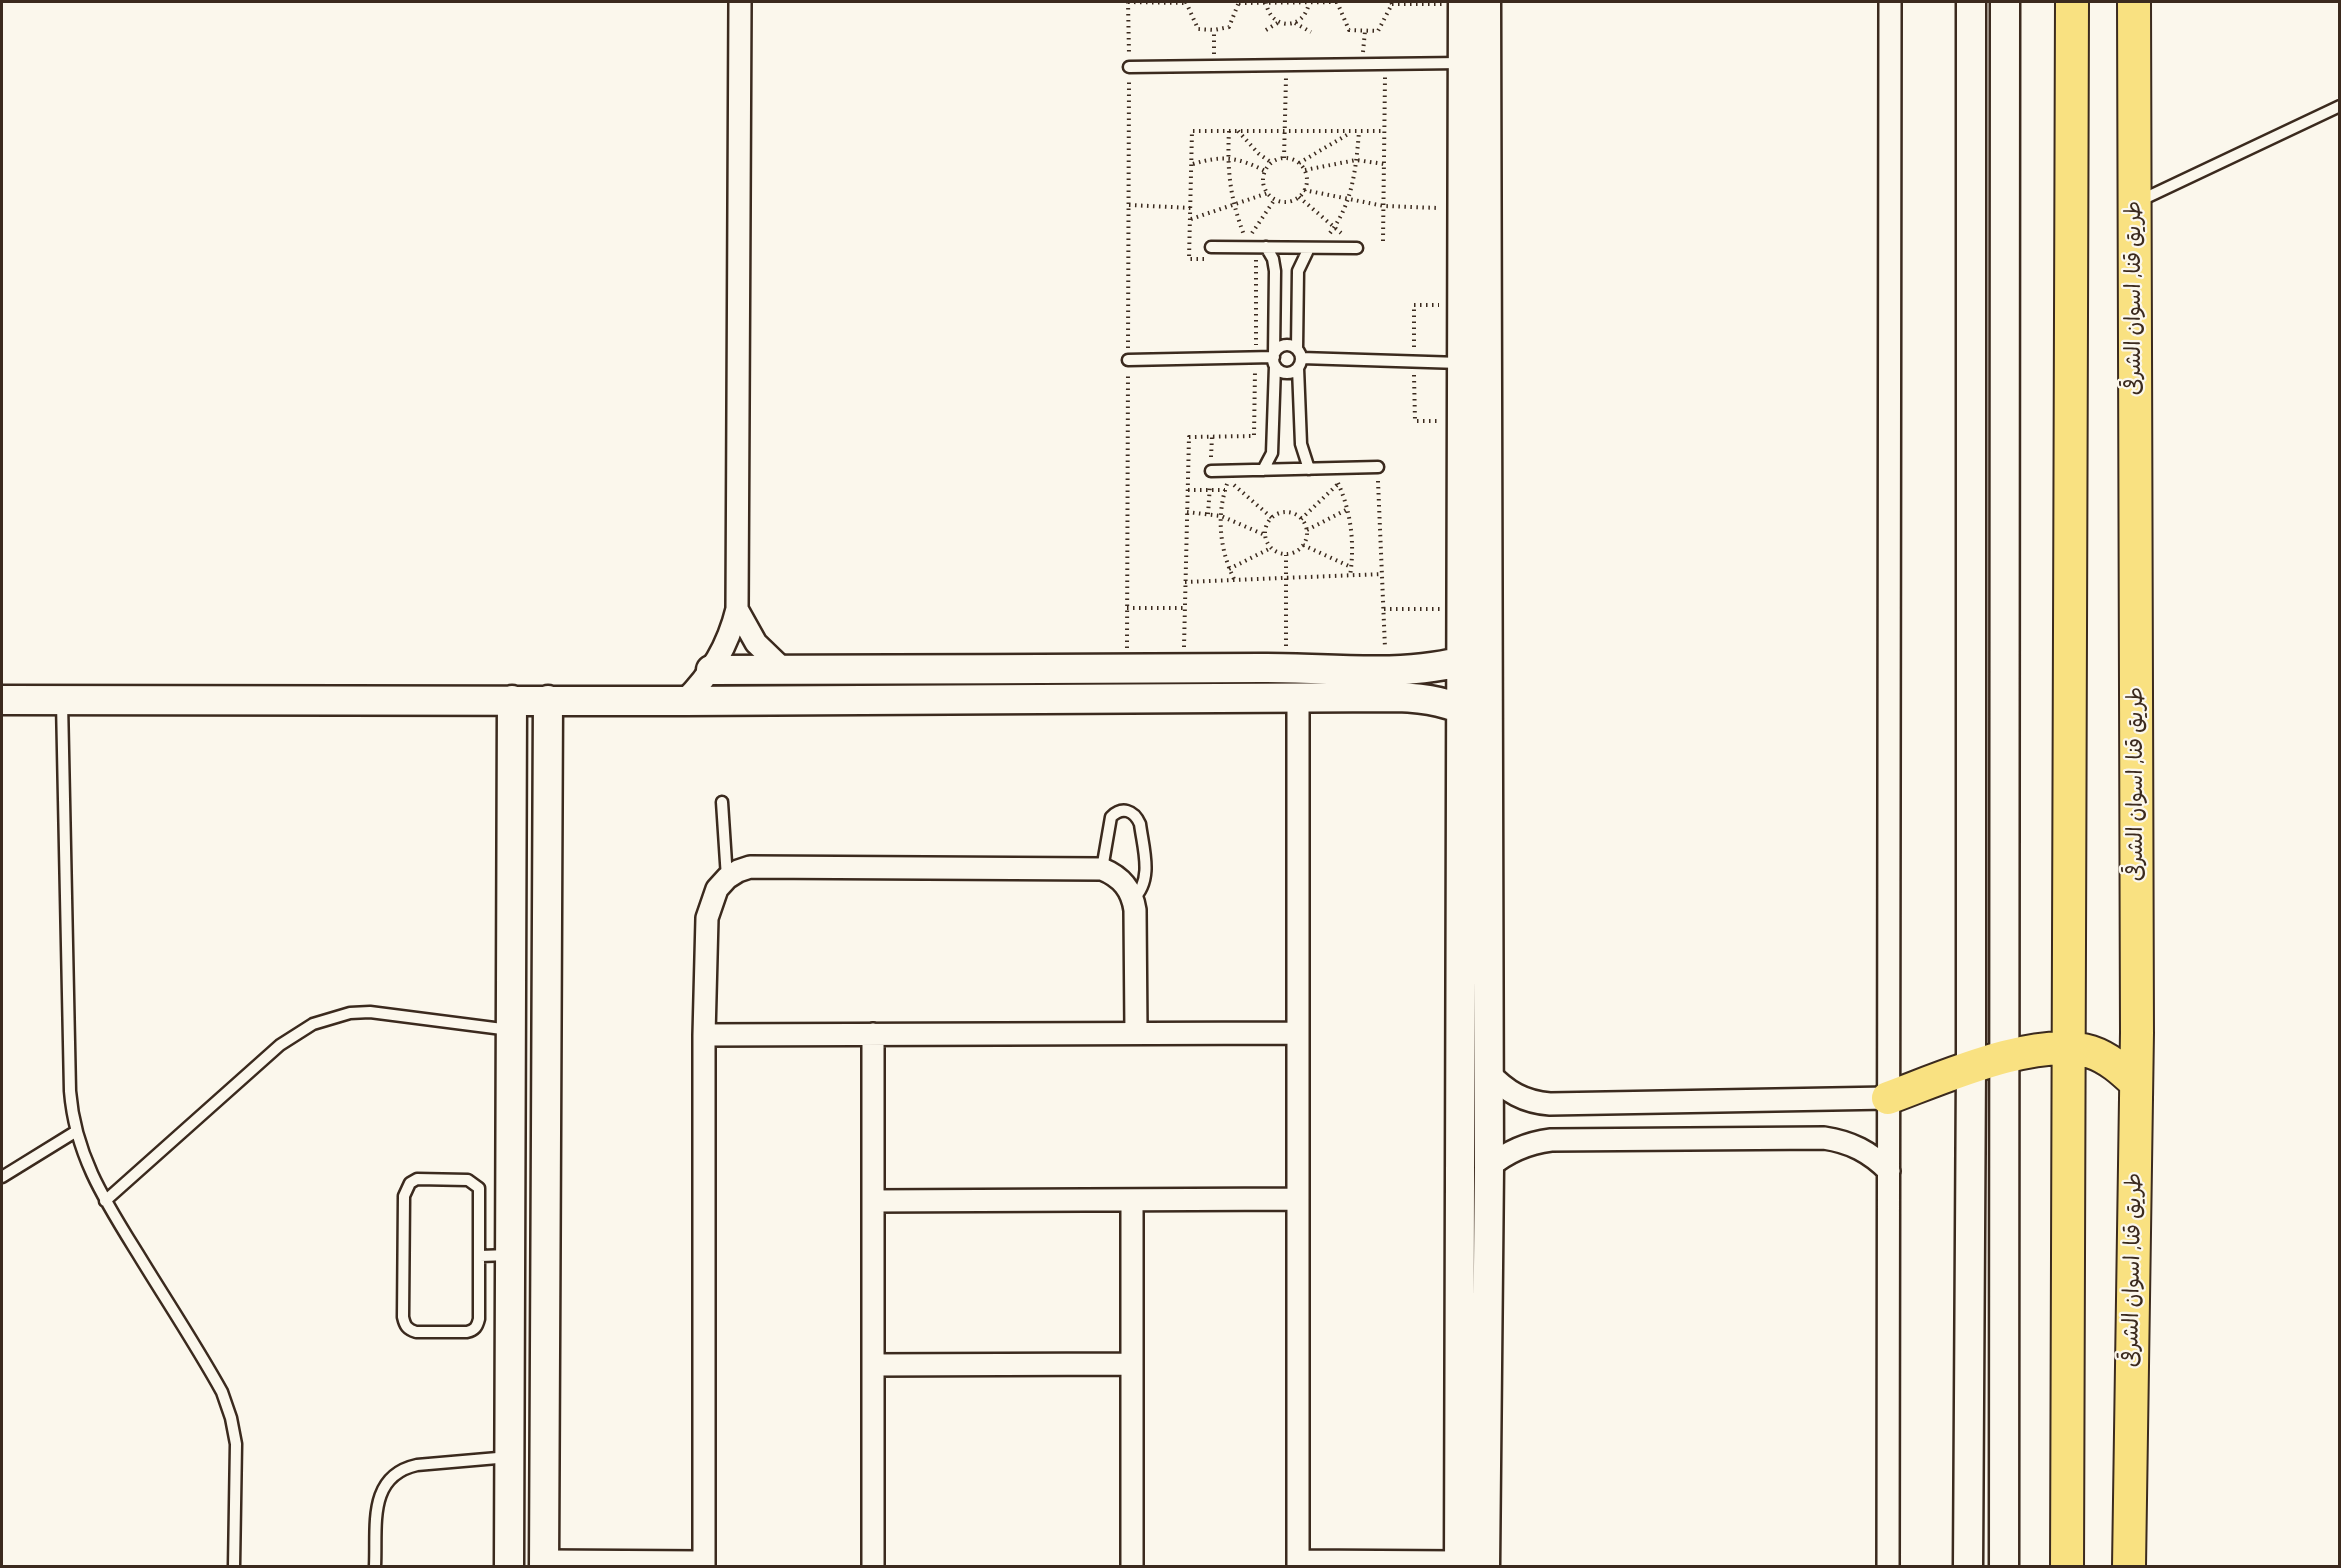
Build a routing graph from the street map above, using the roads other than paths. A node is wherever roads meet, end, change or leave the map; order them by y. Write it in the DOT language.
graph roads {
  1 [pos="740,2"];
  2 [pos="1471,2"];
  3 [pos="1890,2"];
  4 [pos="1971,2"];
  5 [pos="2005,2"];
  6 [pos="2072,2"];
  7 [pos="2134,2"];
  8 [pos="1464,63"];
  9 [pos="1129,67"];
  10 [pos="2340,106"];
  11 [pos="2134,203"];
  12 [pos="1211,247"];
  13 [pos="1266,247"];
  14 [pos="1314,248"];
  15 [pos="1357,248"];
  16 [pos="1299,358"];
  17 [pos="1274,359"];
  18 [pos="1128,360"];
  19 [pos="1462,363"];
  20 [pos="1378,467"];
  21 [pos="1309,469"];
  22 [pos="1263,470"];
  23 [pos="1210,471"];
  24 [pos="737,609"];
  25 [pos="1488,651"];
  26 [pos="1462,661"];
  27 [pos="711,670"];
  28 [pos="784,670"];
  29 [pos="1298,699"];
  30 [pos="2,700"];
  31 [pos="62,700"];
  32 [pos="512,700"];
  33 [pos="548,700"];
  34 [pos="684,700"];
  35 [pos="1462,709"];
  36 [pos="1487,724"];
  37 [pos="722,802"];
  38 [pos="1102,869"];
  39 [pos="727,878"];
  40 [pos="1134,899"];
  41 [pos="510,1030"];
  42 [pos="2137,1032"];
  43 [pos="1136,1033"];
  44 [pos="1298,1033"];
  45 [pos="873,1034"];
  46 [pos="2068,1034"];
  47 [pos="704,1035"];
  48 [pos="2003,1058"];
  49 [pos="1971,1068"];
  50 [pos="1489,1073"];
  51 [pos="2136,1083"];
  52 [pos="1888,1098"];
  53 [pos="75,1132"];
  54 [pos="1489,1167"];
  55 [pos="1889,1171"];
  56 [pos="2,1177"];
  57 [pos="1298,1199"];
  58 [pos="105,1200"];
  59 [pos="1132,1200"];
  60 [pos="873,1201"];
  61 [pos="480,1256"];
  62 [pos="510,1256"];
  63 [pos="1132,1364"];
  64 [pos="873,1365"];
  65 [pos="510,1457"];
  66 [pos="544,1564"];
  67 [pos="704,1564"];
  68 [pos="1298,1564"];
  69 [pos="1468,1565"];
  70 [pos="234,1566"];
  71 [pos="375,1566"];
  72 [pos="509,1566"];
  73 [pos="873,1566"];
  74 [pos="1132,1566"];
  75 [pos="1888,1566"];
  76 [pos="1968,1566"];
  77 [pos="2004,1566"];
  78 [pos="2067,1566"];
  79 [pos="2129,1566"];
  1 -- 24 [label="street"];
  2 -- 8 [label="street"];
  2 -- 25 [label="street"];
  3 -- 52 [label="street"];
  4 -- 49 [label="street"];
  5 -- 48 [label="street"];
  6 -- 46 [label="main road"];
  7 -- 11 [label="main road, طريق قنا, اسوان الشرقى"];
  8 -- 9 [label="lane"];
  8 -- 19 [label="street"];
  10 -- 11 [label="lane"];
  11 -- 42 [label="main road, طريق قنا, اسوان الشرقى"];
  12 -- 13 [label="lane"];
  13 -- 14 [label="lane"];
  13 -- 17 [label="lane"];
  14 -- 15 [label="lane"];
  14 -- 16 [label="lane"];
  16 -- 17 [label="lane"];
  16 -- 17 [label="lane"];
  16 -- 19 [label="lane"];
  16 -- 21 [label="lane"];
  17 -- 18 [label="lane"];
  17 -- 22 [label="lane"];
  19 -- 26 [label="street"];
  20 -- 21 [label="lane"];
  21 -- 22 [label="lane"];
  22 -- 23 [label="lane"];
  24 -- 27 [label="street"];
  24 -- 28 [label="street"];
  25 -- 26 [label="street"];
  25 -- 36 [label="street"];
  26 -- 28 [label="street"];
  26 -- 35 [label="street"];
  27 -- 28 [label="street"];
  27 -- 34 [label="street"];
  29 -- 34 [label="street"];
  29 -- 35 [label="street"];
  29 -- 44 [label="street"];
  30 -- 31 [label="street"];
  31 -- 32 [label="street"];
  31 -- 53 [label="lane"];
  32 -- 33 [label="street"];
  32 -- 41 [label="street"];
  33 -- 34 [label="street"];
  33 -- 66 [label="street"];
  35 -- 36 [label="street"];
  35 -- 69 [label="street"];
  36 -- 50 [label="street"];
  37 -- 39 [label="lane"];
  38 -- 39 [label="street"];
  38 -- 40 [label="street"];
  38 -- 40 [label="lane"];
  39 -- 47 [label="street"];
  40 -- 43 [label="street"];
  41 -- 58 [label="lane"];
  41 -- 62 [label="street"];
  42 -- 46 [label="main road"];
  42 -- 51 [label="main road, طريق قنا, اسوان الشرقى"];
  43 -- 44 [label="street"];
  43 -- 45 [label="street"];
  44 -- 57 [label="street"];
  45 -- 47 [label="street"];
  45 -- 60 [label="street"];
  46 -- 48 [label="main road"];
  46 -- 51 [label="main road"];
  46 -- 78 [label="main road"];
  47 -- 67 [label="street"];
  48 -- 49 [label="main road"];
  48 -- 77 [label="street"];
  49 -- 52 [label="main road"];
  49 -- 76 [label="street"];
  50 -- 52 [label="street"];
  50 -- 54 [label="street"];
  51 -- 79 [label="main road, طريق قنا, اسوان الشرقى"];
  52 -- 55 [label="street"];
  53 -- 56 [label="lane"];
  53 -- 58 [label="lane"];
  54 -- 55 [label="street"];
  54 -- 69 [label="street"];
  55 -- 75 [label="street"];
  57 -- 59 [label="street"];
  57 -- 68 [label="street"];
  58 -- 70 [label="lane"];
  59 -- 60 [label="street"];
  59 -- 63 [label="street"];
  60 -- 64 [label="street"];
  61 -- 61 [label="lane"];
  61 -- 62 [label="lane"];
  62 -- 65 [label="street"];
  63 -- 64 [label="street"];
  63 -- 74 [label="street"];
  64 -- 73 [label="street"];
  65 -- 71 [label="lane"];
  65 -- 72 [label="street"];
  66 -- 67 [label="street"];
  68 -- 69 [label="street"];
}
